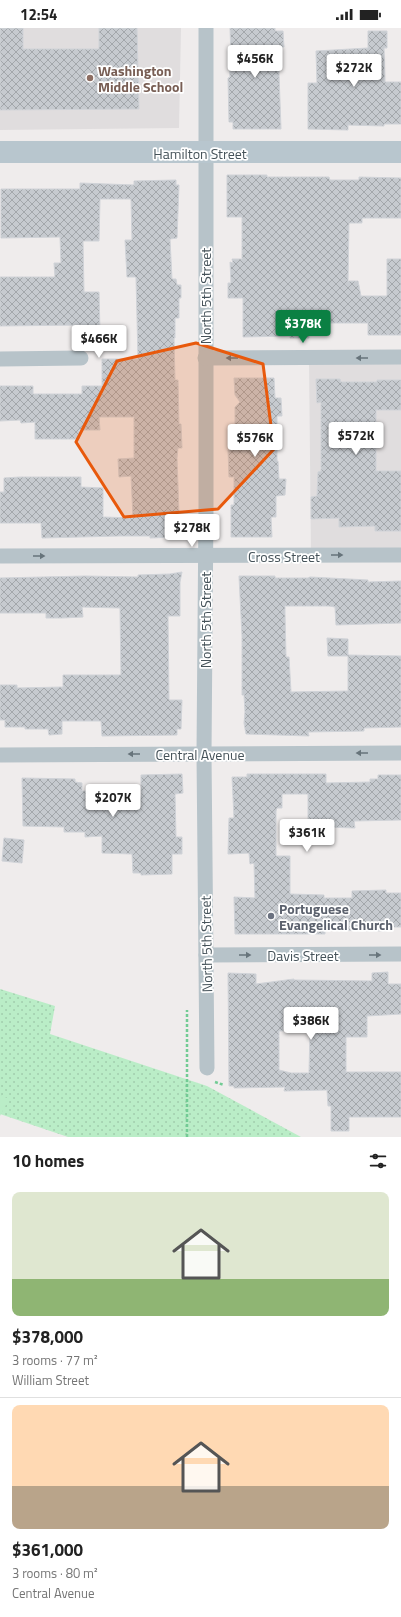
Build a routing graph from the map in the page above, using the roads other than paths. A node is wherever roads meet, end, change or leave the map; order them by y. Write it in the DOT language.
graph roads {
  1 [pos="206,28"];
  2 [pos="0,152"];
  3 [pos="401,152"];
  4 [pos="206,153"];
  5 [pos="81,358"];
  6 [pos="205,358"];
  7 [pos="401,358"];
  8 [pos="0,359"];
  9 [pos="401,555"];
  10 [pos="0,556"];
  11 [pos="205,556"];
  12 [pos="401,753"];
  13 [pos="204,754"];
  14 [pos="0,756"];
  15 [pos="401,954"];
  16 [pos="206,955"];
  17 [pos="207,1068"];
  1 -- 4 [label="street, North 5th Street"];
  2 -- 4 [label="street, Hamilton Street"];
  3 -- 4 [label="street, Hamilton Street"];
  4 -- 6 [label="street, North 5th Street"];
  5 -- 8 [label="street"];
  7 -- 6 [label="street, one-way"];
  6 -- 11 [label="street, North 5th Street"];
  11 -- 9 [label="street, Cross Street, one-way"];
  10 -- 11 [label="street, Cross Street, one-way"];
  11 -- 13 [label="street, North 5th Street"];
  12 -- 13 [label="street, Central Avenue, one-way"];
  13 -- 14 [label="street, Central Avenue, one-way"];
  13 -- 16 [label="street, North 5th Street"];
  16 -- 15 [label="street, Davis Street, one-way"];
  16 -- 17 [label="street, North 5th Street"];
}
